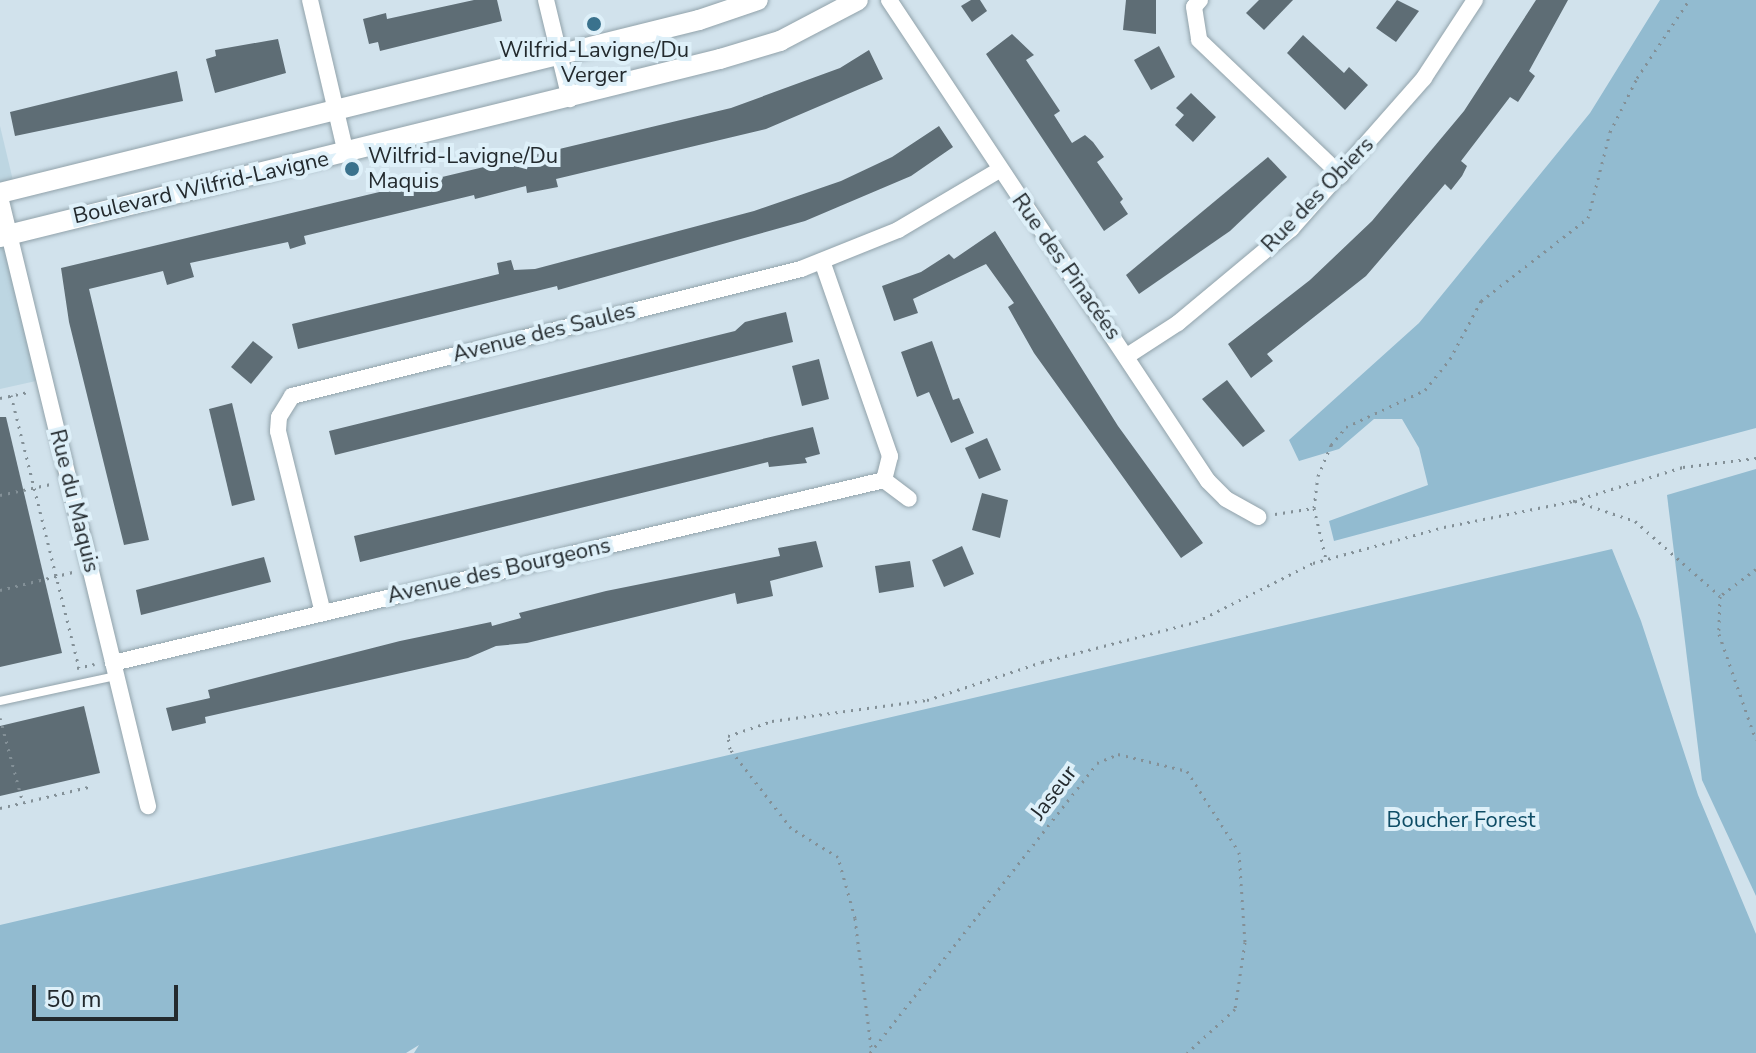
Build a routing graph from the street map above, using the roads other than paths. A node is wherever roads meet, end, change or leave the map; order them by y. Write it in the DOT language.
graph roads {
  1 [pos="310,0"];
  2 [pos="546,0"];
  3 [pos="758,0"];
  4 [pos="858,0"];
  5 [pos="889,0"];
  6 [pos="1200,0"];
  7 [pos="1475,0"];
  8 [pos="559,54"];
  9 [pos="570,99"];
  10 [pos="338,110"];
  11 [pos="346,154"];
  12 [pos="999,170"];
  13 [pos="1341,175"];
  14 [pos="0,195"];
  15 [pos="4,236"];
  16 [pos="822,261"];
  17 [pos="1127,356"];
  18 [pos="884,480"];
  19 [pos="909,499"];
  20 [pos="1258,517"];
  21 [pos="323,613"];
  22 [pos="115,670"];
  23 [pos="0,701"];
  24 [pos="148,806"];
  1 -- 10 [label="street"];
  2 -- 8 [label="street"];
  3 -- 8 [label="street, Boulevard Wilfrid-Lavigne"];
  4 -- 9 [label="street, Boulevard Wilfrid-Lavigne"];
  5 -- 12 [label="street, Rue des Pinacées"];
  6 -- 13 [label="street"];
  7 -- 13 [label="street, Rue des Obiers"];
  8 -- 9 [label="street"];
  8 -- 10 [label="street, Boulevard Wilfrid-Lavigne"];
  9 -- 11 [label="street, Boulevard Wilfrid-Lavigne"];
  10 -- 11 [label="street"];
  10 -- 14 [label="street, Boulevard Wilfrid-Lavigne"];
  11 -- 15 [label="street, Boulevard Wilfrid-Lavigne"];
  12 -- 16 [label="street, Avenue des Saules"];
  12 -- 17 [label="street, Rue des Pinacées"];
  13 -- 17 [label="street, Rue des Obiers"];
  14 -- 15 [label="street, Rue du Maquis"];
  15 -- 22 [label="street, Rue du Maquis"];
  16 -- 18 [label="street"];
  16 -- 21 [label="street, Avenue des Saules"];
  17 -- 20 [label="street, Rue des Pinacées"];
  18 -- 19 [label="street"];
  18 -- 21 [label="street, Avenue des Bourgeons"];
  21 -- 22 [label="street, Avenue des Bourgeons"];
  22 -- 23 [label="lane"];
  22 -- 24 [label="street, Rue du Maquis"];
}
